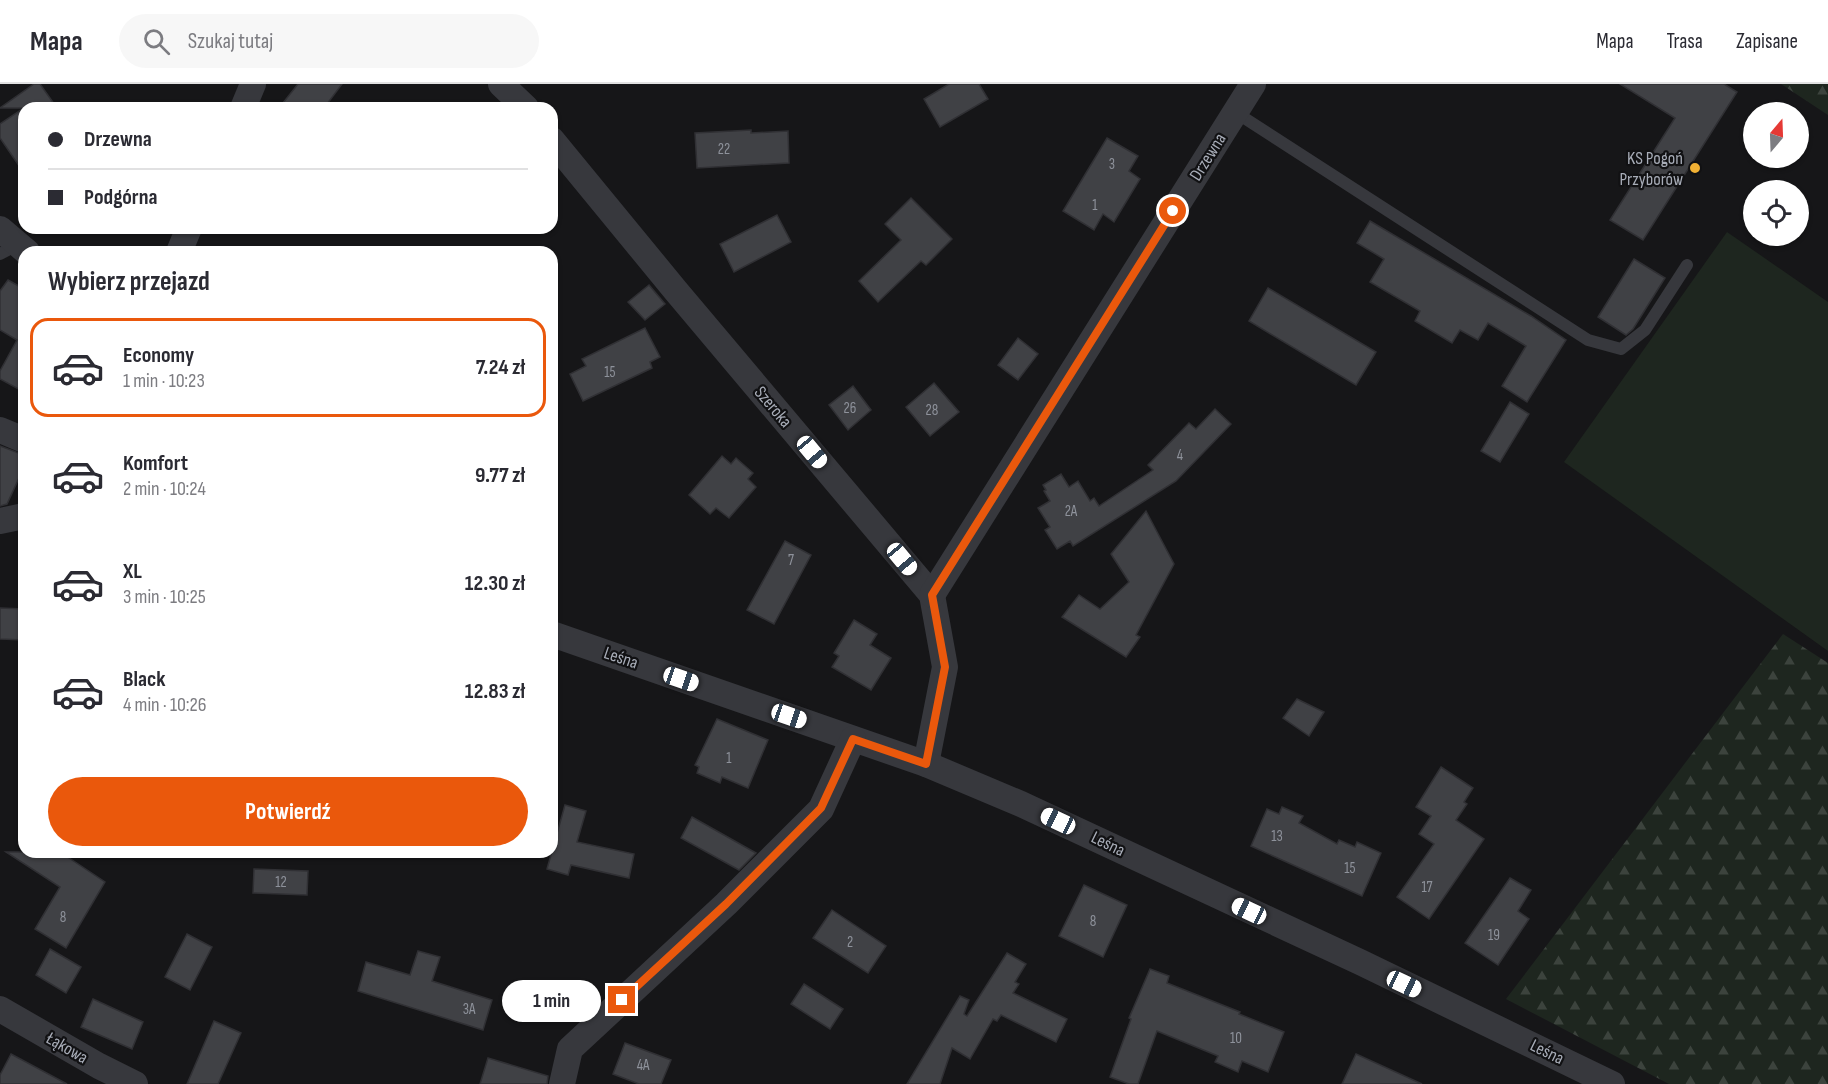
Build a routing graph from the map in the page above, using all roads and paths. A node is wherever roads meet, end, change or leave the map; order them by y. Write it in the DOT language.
graph roads {
  1 [pos="254,84"];
  2 [pos="501,84"];
  3 [pos="1253,84"];
  4 [pos="246,102"];
  5 [pos="520,102"];
  6 [pos="1235,112"];
  7 [pos="558,147"];
  8 [pos="1687,265"];
  9 [pos="0,430"];
  10 [pos="18,438"];
  11 [pos="18,517"];
  12 [pos="0,521"];
  13 [pos="932,595"];
  14 [pos="558,636"];
  15 [pos="853,739"];
  16 [pos="926,764"];
  17 [pos="0,1009"];
  18 [pos="135,1084"];
  19 [pos="562,1084"];
  20 [pos="1612,1084"];
  1 -- 4 [label="street"];
  2 -- 5 [label="street"];
  3 -- 6 [label="street, Drzewna"];
  6 -- 8 [label="lane"];
  6 -- 13 [label="street, Drzewna"];
  7 -- 13 [label="street, Szeroka"];
  9 -- 10 [label="street"];
  11 -- 12 [label="street"];
  13 -- 16 [label="street, Szeroka"];
  14 -- 15 [label="street, Leśna"];
  15 -- 16 [label="street, Leśna"];
  15 -- 19 [label="street"];
  16 -- 20 [label="street, Leśna"];
  17 -- 18 [label="street, Łąkowa"];
}
